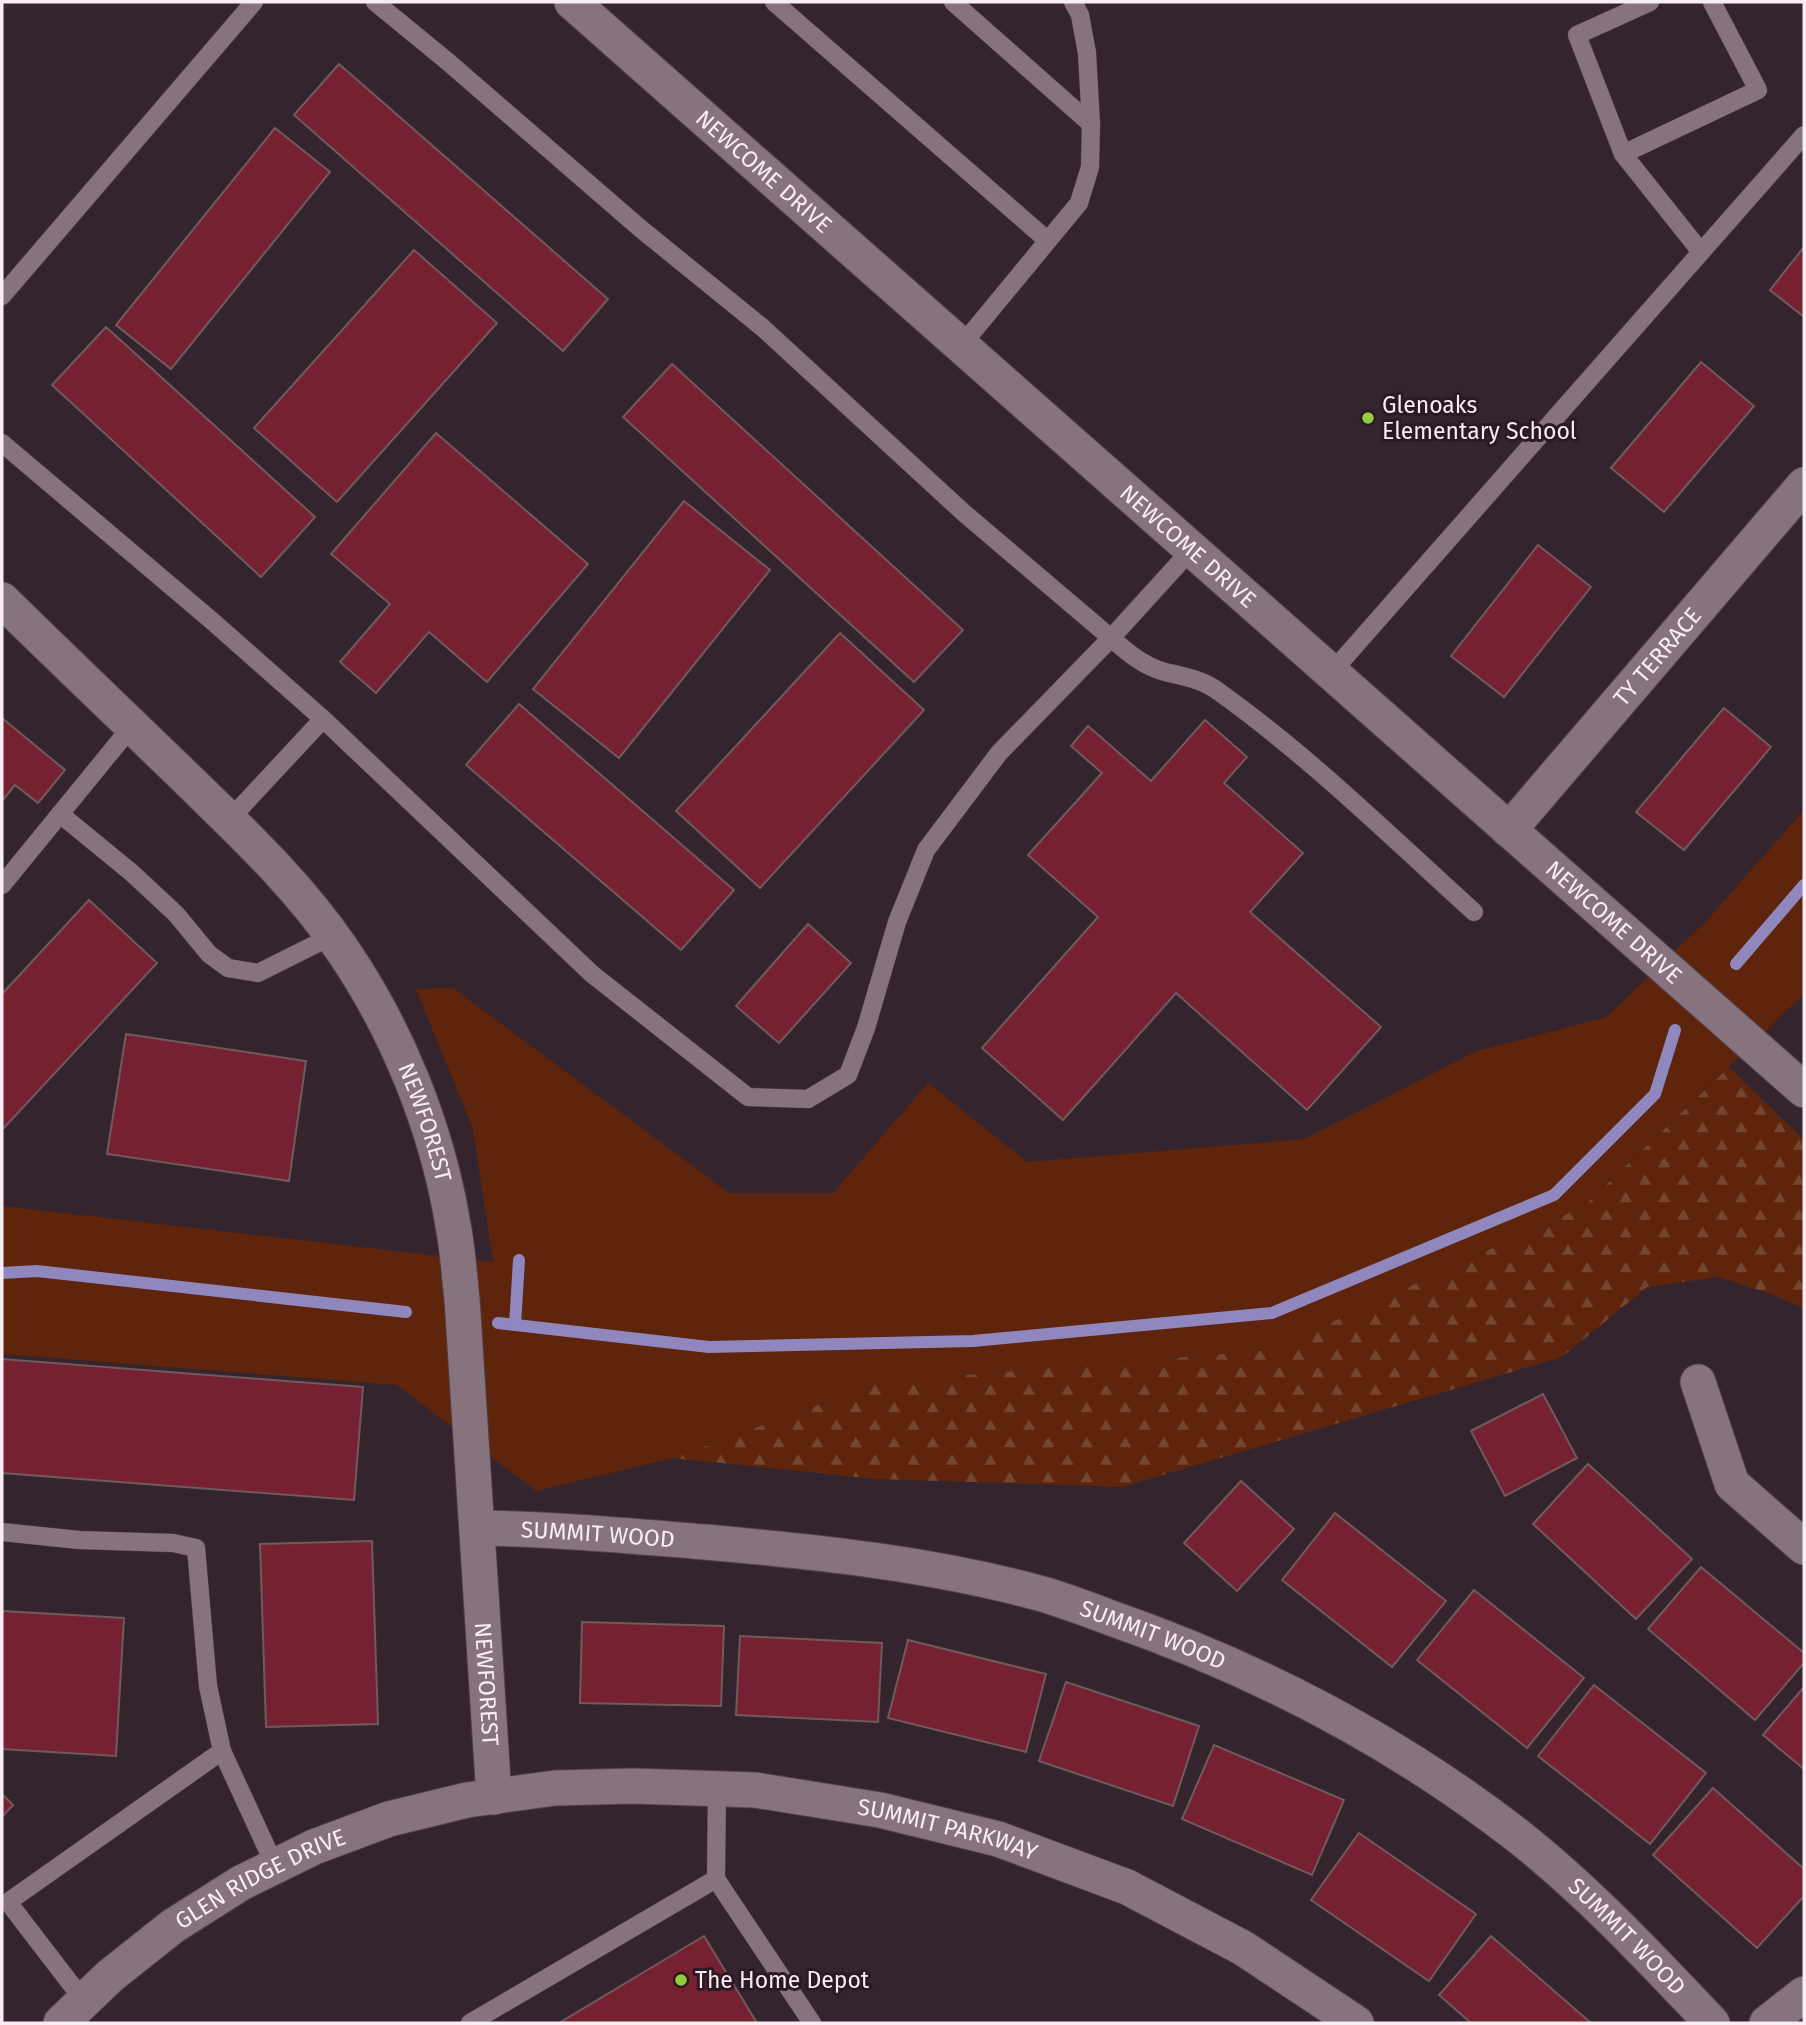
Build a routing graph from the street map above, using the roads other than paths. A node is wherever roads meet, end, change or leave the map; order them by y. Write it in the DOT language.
graph roads {
  1 [pos="254,2"];
  2 [pos="375,2"];
  3 [pos="572,2"];
  4 [pos="774,2"];
  5 [pos="953,2"];
  6 [pos="1073,2"];
  7 [pos="1650,2"];
  8 [pos="1712,2"];
  9 [pos="1091,124"];
  10 [pos="1804,135"];
  11 [pos="1623,154"];
  12 [pos="1047,240"];
  13 [pos="1701,252"];
  14 [pos="2,296"];
  15 [pos="961,346"];
  16 [pos="2,443"];
  17 [pos="1804,485"];
  18 [pos="1192,549"];
  19 [pos="2,600"];
  20 [pos="1111,638"];
  21 [pos="1331,673"];
  22 [pos="323,719"];
  23 [pos="132,726"];
  24 [pos="60,814"];
  25 [pos="229,820"];
  26 [pos="1509,830"];
  27 [pos="2,885"];
  28 [pos="1474,912"];
  29 [pos="332,936"];
  30 [pos="1804,1090"];
  31 [pos="1698,1382"];
  32 [pos="477,1528"];
  33 [pos="2,1532"];
  34 [pos="1804,1547"];
  35 [pos="222,1751"];
  36 [pos="717,1789"];
  37 [pos="494,1797"];
  38 [pos="275,1866"];
  39 [pos="716,1879"];
  40 [pos="1804,1994"];
  41 [pos="73,2012"];
  42 [pos="470,2023"];
  43 [pos="812,2023"];
  44 [pos="1356,2023"];
  45 [pos="1712,2023"];
  46 [pos="1767,2023"];
  1 -- 14 [label="lane"];
  2 -- 20 [label="lane"];
  3 -- 15 [label="street, NEWCOME DRIVE"];
  4 -- 12 [label="lane"];
  5 -- 9 [label="lane"];
  6 -- 9 [label="lane"];
  7 -- 11 [label="lane"];
  8 -- 11 [label="lane"];
  9 -- 12 [label="lane"];
  10 -- 13 [label="lane"];
  11 -- 13 [label="lane"];
  12 -- 15 [label="lane"];
  13 -- 21 [label="lane"];
  15 -- 18 [label="street, NEWCOME DRIVE"];
  16 -- 22 [label="lane"];
  17 -- 26 [label="street, TY TERRACE"];
  18 -- 20 [label="lane"];
  18 -- 21 [label="street, NEWCOME DRIVE"];
  19 -- 23 [label="street, NEWFOREST"];
  20 -- 22 [label="lane"];
  20 -- 28 [label="lane"];
  21 -- 26 [label="street, NEWCOME DRIVE"];
  22 -- 25 [label="lane"];
  23 -- 24 [label="lane"];
  23 -- 25 [label="street, NEWFOREST"];
  24 -- 27 [label="lane"];
  24 -- 29 [label="lane"];
  25 -- 29 [label="street, NEWFOREST"];
  26 -- 30 [label="street, NEWCOME DRIVE"];
  29 -- 32 [label="street, NEWFOREST"];
  31 -- 34 [label="street"];
  32 -- 37 [label="street, NEWFOREST"];
  32 -- 45 [label="street, SUMMIT WOOD"];
  33 -- 35 [label="lane"];
  35 -- 38 [label="lane"];
  35 -- 41 [label="lane"];
  36 -- 37 [label="street, SUMMIT PARKWAY"];
  36 -- 39 [label="lane"];
  36 -- 44 [label="street, SUMMIT PARKWAY"];
  37 -- 38 [label="street, GLEN RIDGE DRIVE"];
  38 -- 41 [label="street, GLEN RIDGE DRIVE"];
  39 -- 42 [label="lane"];
  39 -- 43 [label="lane"];
  40 -- 46 [label="street"];
}
